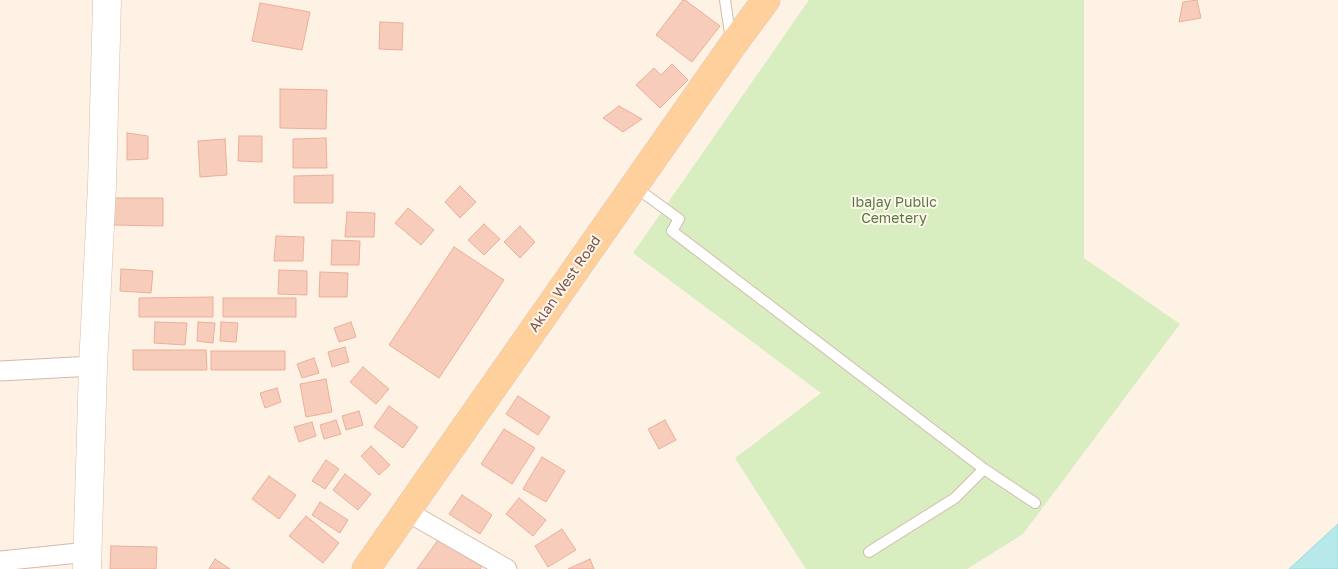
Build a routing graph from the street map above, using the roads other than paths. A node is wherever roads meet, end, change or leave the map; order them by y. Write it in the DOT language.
graph roads {
  1 [pos="107,0"];
  2 [pos="725,0"];
  3 [pos="766,0"];
  4 [pos="732,46"];
  5 [pos="634,186"];
  6 [pos="93,366"];
  7 [pos="0,371"];
  8 [pos="984,469"];
  9 [pos="1034,503"];
  10 [pos="406,511"];
  11 [pos="869,552"];
  12 [pos="87,560"];
  13 [pos="0,561"];
  14 [pos="366,569"];
  15 [pos="507,569"];
  1 -- 6 [label="street"];
  2 -- 4 [label="lane"];
  3 -- 4 [label="main road, Aklan West Road"];
  4 -- 5 [label="main road, Aklan West Road"];
  5 -- 8 [label="lane"];
  5 -- 10 [label="main road, Aklan West Road"];
  6 -- 7 [label="street"];
  6 -- 12 [label="street"];
  8 -- 9 [label="lane"];
  8 -- 11 [label="lane"];
  10 -- 14 [label="main road, Aklan West Road"];
  10 -- 15 [label="street"];
  12 -- 13 [label="street"];
}
